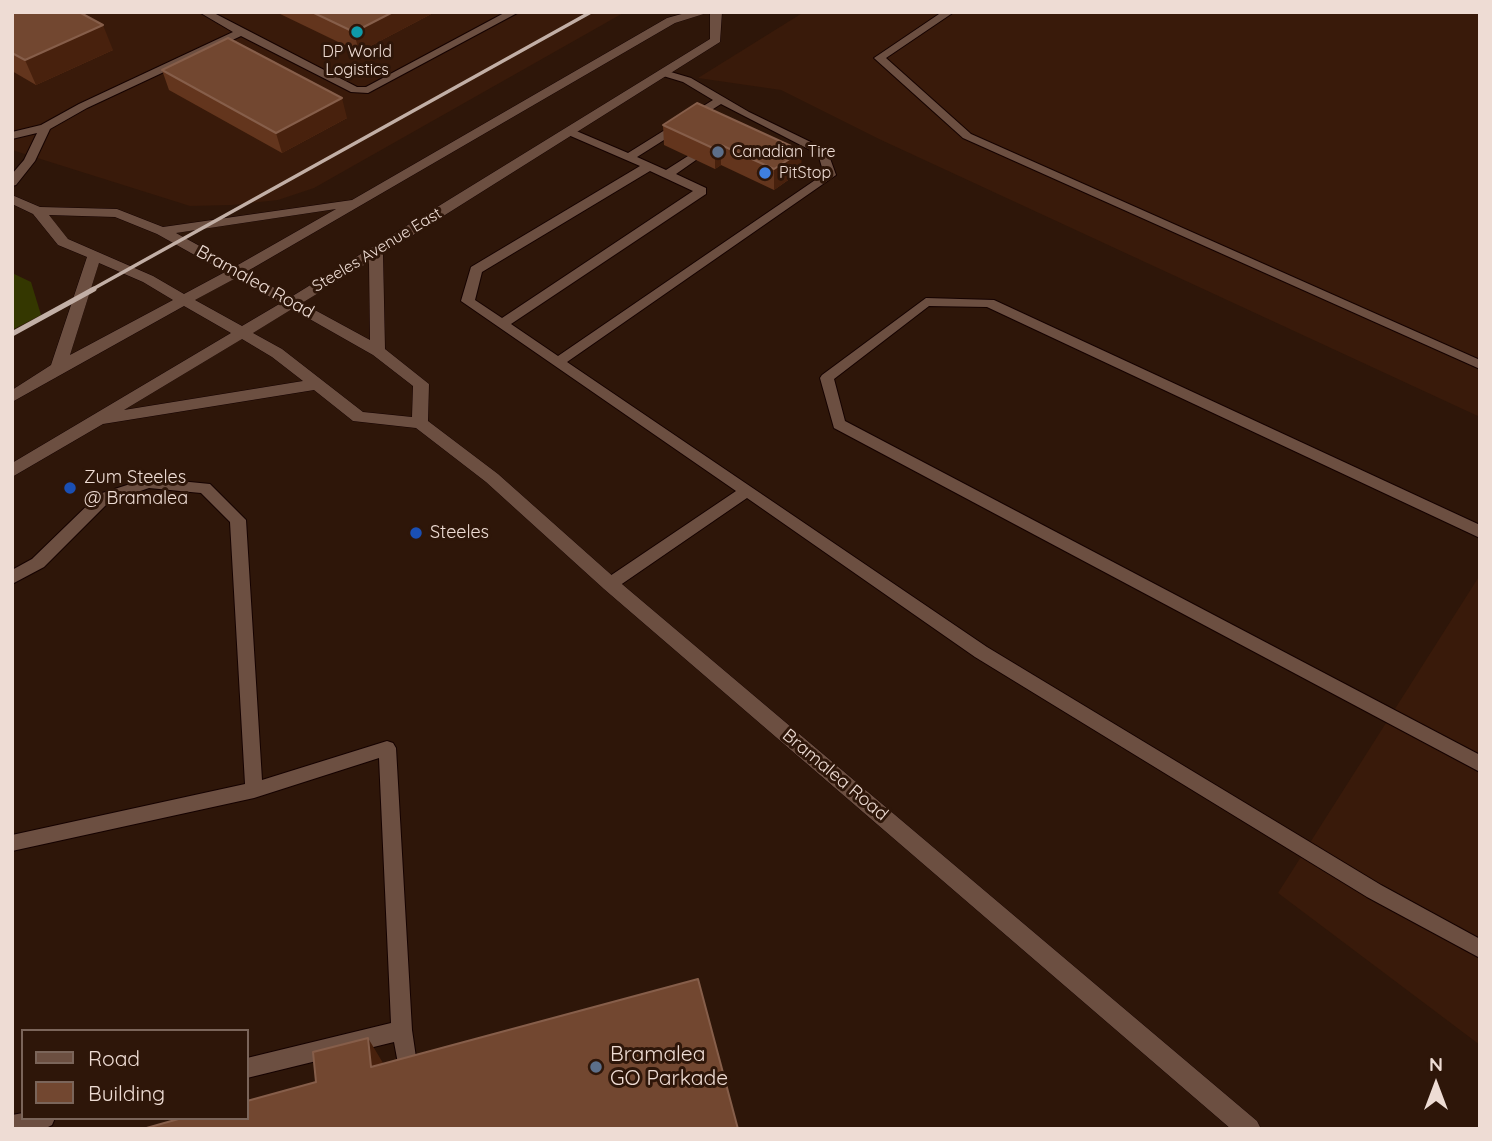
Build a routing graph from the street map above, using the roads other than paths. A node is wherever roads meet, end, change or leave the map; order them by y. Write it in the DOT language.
graph roads {
  1 [pos="204,12"];
  2 [pos="514,12"];
  3 [pos="705,12"];
  4 [pos="716,12"];
  5 [pos="948,12"];
  6 [pos="241,32"];
  7 [pos="664,73"];
  8 [pos="720,100"];
  9 [pos="46,127"];
  10 [pos="570,132"];
  11 [pos="12,136"];
  12 [pos="629,157"];
  13 [pos="692,158"];
  14 [pos="649,166"];
  15 [pos="668,174"];
  16 [pos="12,182"];
  17 [pos="12,199"];
  18 [pos="359,201"];
  19 [pos="38,211"];
  20 [pos="162,232"];
  21 [pos="376,252"];
  22 [pos="94,256"];
  23 [pos="235,272"];
  24 [pos="184,300"];
  25 [pos="290,303"];
  26 [pos="502,324"];
  27 [pos="240,332"];
  28 [pos="379,351"];
  29 [pos="558,362"];
  30 [pos="1480,365"];
  31 [pos="58,368"];
  32 [pos="318,384"];
  33 [pos="12,397"];
  34 [pos="95,420"];
  35 [pos="420,423"];
  36 [pos="12,471"];
  37 [pos="747,491"];
  38 [pos="1480,532"];
  39 [pos="12,578"];
  40 [pos="610,584"];
  41 [pos="1480,764"];
  42 [pos="254,790"];
  43 [pos="12,843"];
  44 [pos="1480,949"];
  45 [pos="402,1030"];
  46 [pos="248,1068"];
  47 [pos="410,1085"];
  48 [pos="37,1120"];
  49 [pos="12,1126"];
  50 [pos="1249,1129"];
  1 -- 6 [label="lane"];
  2 -- 6 [label="lane"];
  3 -- 18 [label="main road"];
  4 -- 7 [label="main road, Steeles Avenue East"];
  5 -- 30 [label="lane"];
  6 -- 9 [label="lane"];
  7 -- 8 [label="lane"];
  7 -- 10 [label="main road, Steeles Avenue East"];
  8 -- 12 [label="lane"];
  8 -- 29 [label="lane"];
  9 -- 11 [label="lane"];
  9 -- 16 [label="lane"];
  10 -- 12 [label="lane"];
  10 -- 21 [label="main road, Steeles Avenue East"];
  12 -- 14 [label="lane"];
  13 -- 15 [label="lane"];
  14 -- 15 [label="lane"];
  14 -- 26 [label="lane"];
  15 -- 26 [label="lane"];
  17 -- 19 [label="main road, Bramalea Road"];
  18 -- 20 [label="main road"];
  18 -- 23 [label="main road"];
  19 -- 20 [label="main road, Bramalea Road"];
  19 -- 22 [label="main road, Bramalea Road"];
  20 -- 23 [label="main road, Bramalea Road"];
  21 -- 25 [label="main road, Steeles Avenue East"];
  21 -- 28 [label="main road"];
  22 -- 24 [label="main road, Bramalea Road"];
  22 -- 31 [label="main road"];
  23 -- 24 [label="main road"];
  23 -- 25 [label="main road, Bramalea Road"];
  24 -- 27 [label="main road, Bramalea Road"];
  24 -- 31 [label="main road"];
  25 -- 27 [label="main road, Steeles Avenue East"];
  25 -- 28 [label="main road, Bramalea Road"];
  26 -- 29 [label="lane"];
  27 -- 32 [label="main road, Bramalea Road"];
  27 -- 34 [label="main road, Steeles Avenue East"];
  28 -- 35 [label="main road, Bramalea Road"];
  29 -- 37 [label="lane"];
  31 -- 33 [label="main road"];
  32 -- 34 [label="main road"];
  32 -- 35 [label="main road, Bramalea Road"];
  34 -- 36 [label="main road, Steeles Avenue East"];
  35 -- 40 [label="main road, Bramalea Road"];
  37 -- 40 [label="lane"];
  37 -- 44 [label="lane"];
  38 -- 41 [label="lane"];
  39 -- 42 [label="lane"];
  40 -- 50 [label="main road, Bramalea Road"];
  42 -- 43 [label="lane"];
  42 -- 45 [label="lane"];
  45 -- 46 [label="lane"];
  45 -- 47 [label="lane"];
  48 -- 49 [label="lane"];
}
